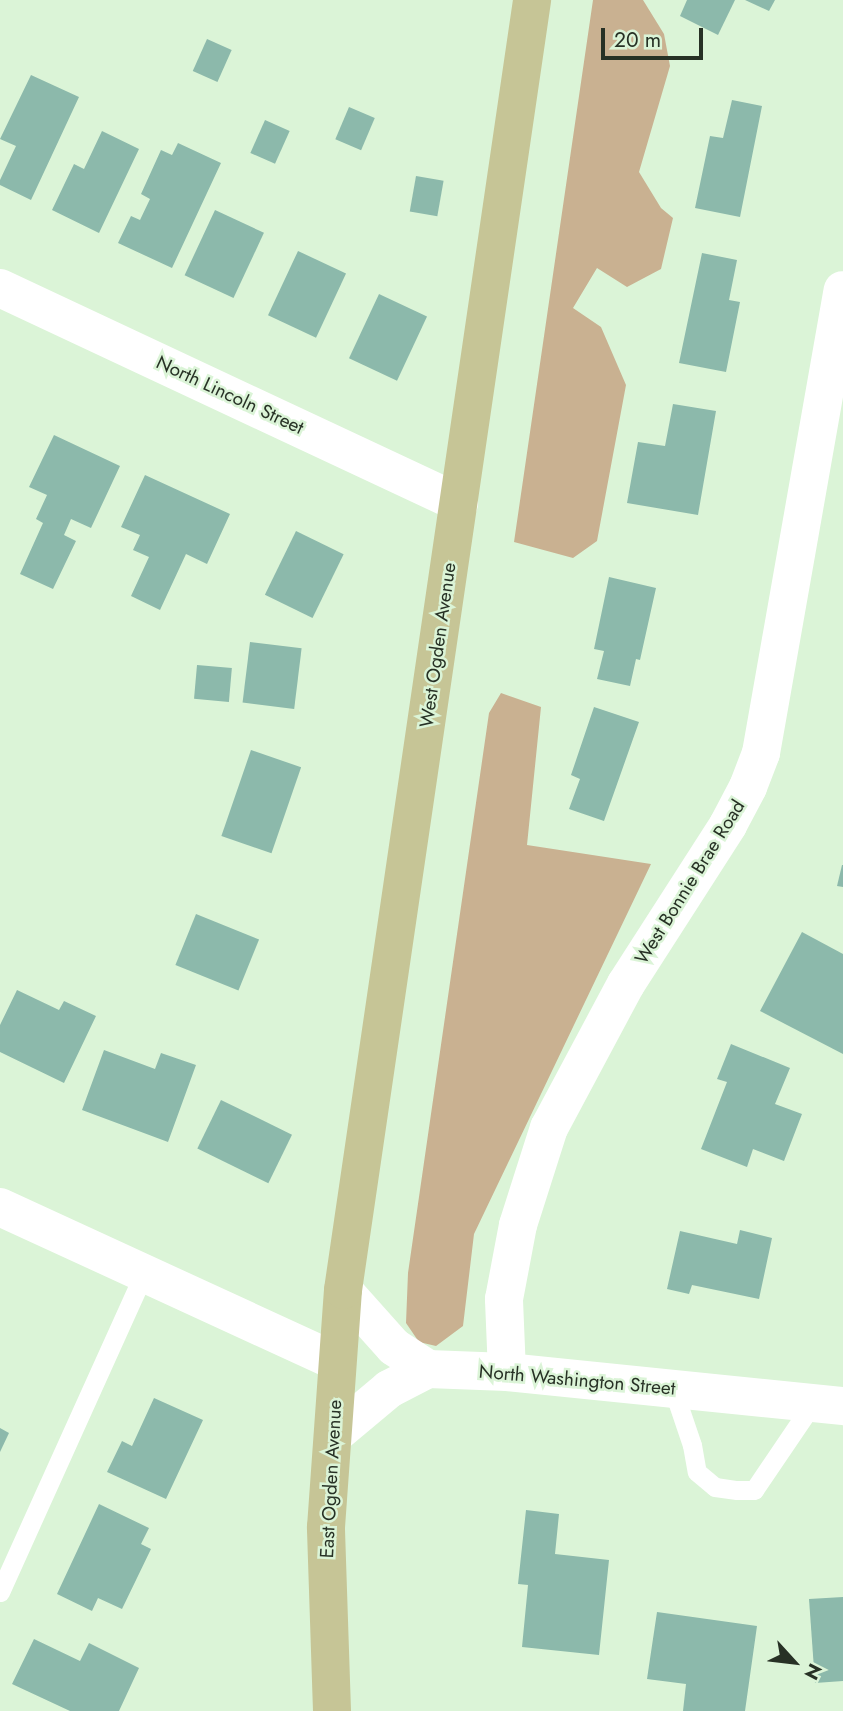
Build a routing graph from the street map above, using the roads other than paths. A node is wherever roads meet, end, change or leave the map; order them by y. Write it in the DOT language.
graph roads {
  1 [pos="532,0"];
  2 [pos="0,288"];
  3 [pos="843,290"];
  4 [pos="459,503"];
  5 [pos="0,1207"];
  6 [pos="144,1273"];
  7 [pos="343,1290"];
  8 [pos="337,1362"];
  9 [pos="428,1370"];
  10 [pos="507,1372"];
  11 [pos="673,1389"];
  12 [pos="828,1404"];
  13 [pos="333,1436"];
  14 [pos="0,1592"];
  15 [pos="332,1711"];
  1 -- 4 [label="main road, West Ogden Avenue"];
  2 -- 4 [label="street, North Lincoln Street"];
  3 -- 10 [label="street, West Bonnie Brae Road"];
  4 -- 7 [label="main road, West Ogden Avenue"];
  5 -- 6 [label="street"];
  6 -- 8 [label="street"];
  6 -- 14 [label="lane"];
  7 -- 8 [label="main road, East Ogden Avenue"];
  7 -- 9 [label="street"];
  8 -- 13 [label="main road, East Ogden Avenue"];
  9 -- 10 [label="street, North Washington Street"];
  9 -- 13 [label="street"];
  10 -- 11 [label="street, North Washington Street"];
  11 -- 12 [label="street, North Washington Street"];
  11 -- 12 [label="lane"];
  13 -- 15 [label="main road, East Ogden Avenue"];
}
